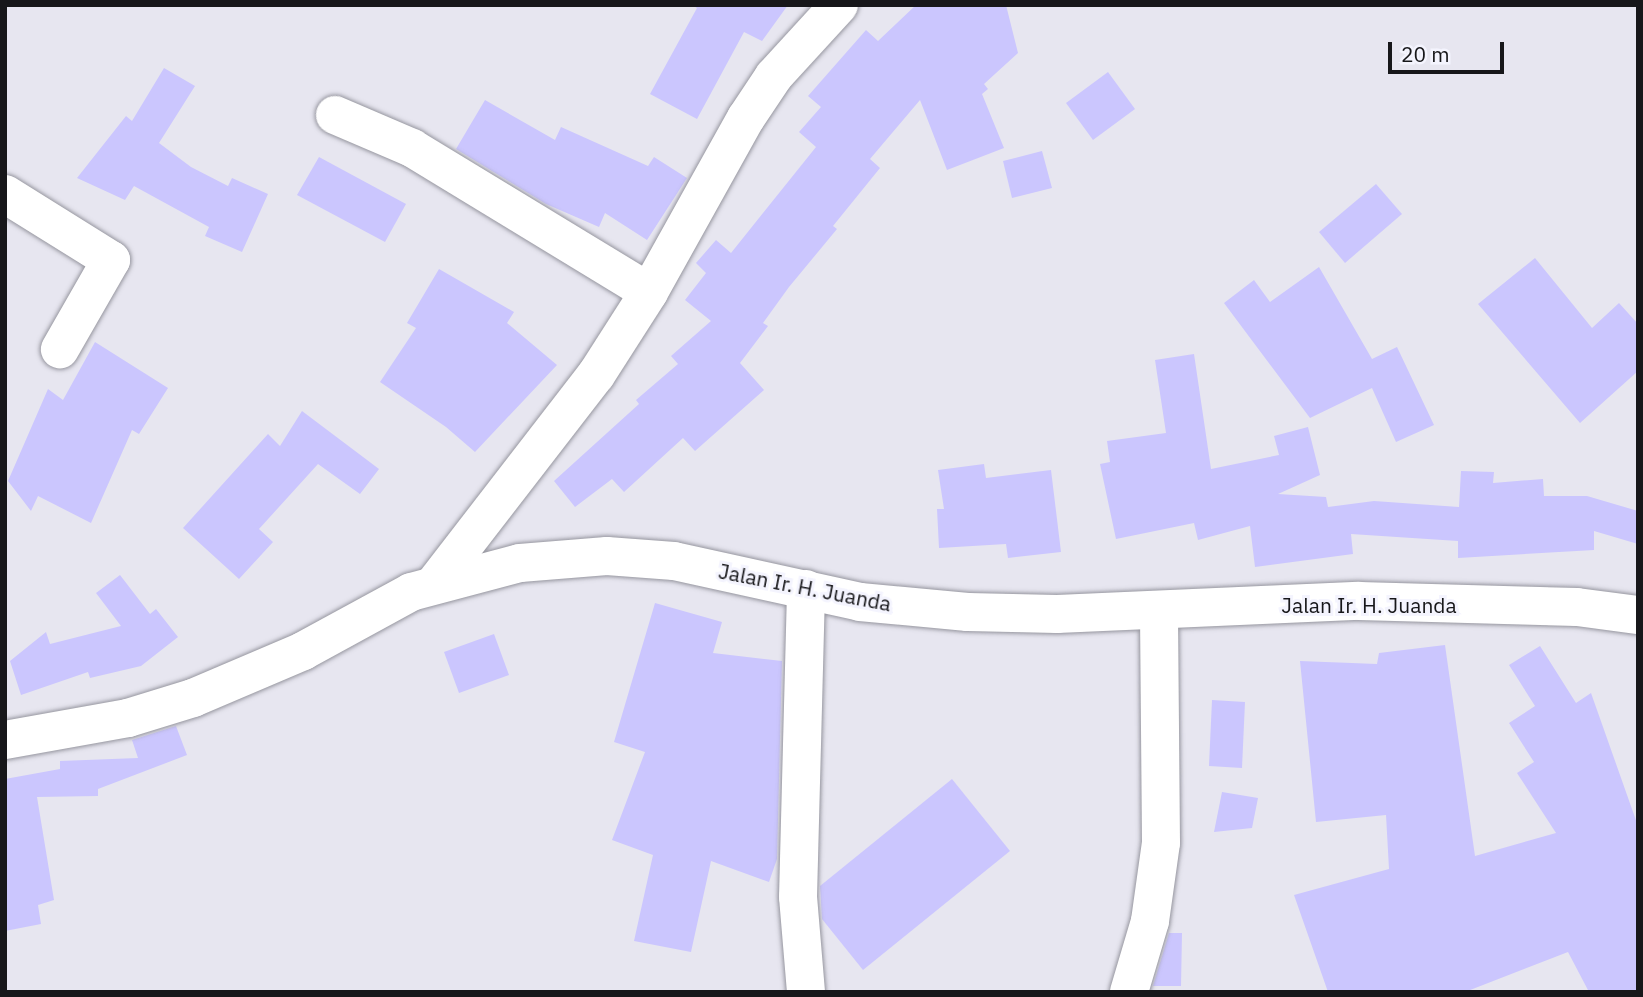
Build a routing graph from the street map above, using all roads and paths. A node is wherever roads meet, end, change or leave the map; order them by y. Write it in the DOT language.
graph roads {
  1 [pos="839,5"];
  2 [pos="335,115"];
  3 [pos="5,194"];
  4 [pos="649,292"];
  5 [pos="60,349"];
  6 [pos="435,583"];
  7 [pos="806,589"];
  8 [pos="1159,611"];
  9 [pos="1638,615"];
  10 [pos="5,740"];
  11 [pos="806,992"];
  12 [pos="1129,992"];
  1 -- 4 [label="street"];
  2 -- 4 [label="street"];
  3 -- 5 [label="street"];
  4 -- 6 [label="street"];
  6 -- 7 [label="street, Jalan Ir. H. Juanda"];
  6 -- 10 [label="street, Jalan Ir. H. Juanda"];
  7 -- 8 [label="street, Jalan Ir. H. Juanda"];
  7 -- 11 [label="street"];
  8 -- 9 [label="street, Jalan Ir. H. Juanda"];
  8 -- 12 [label="street"];
}
